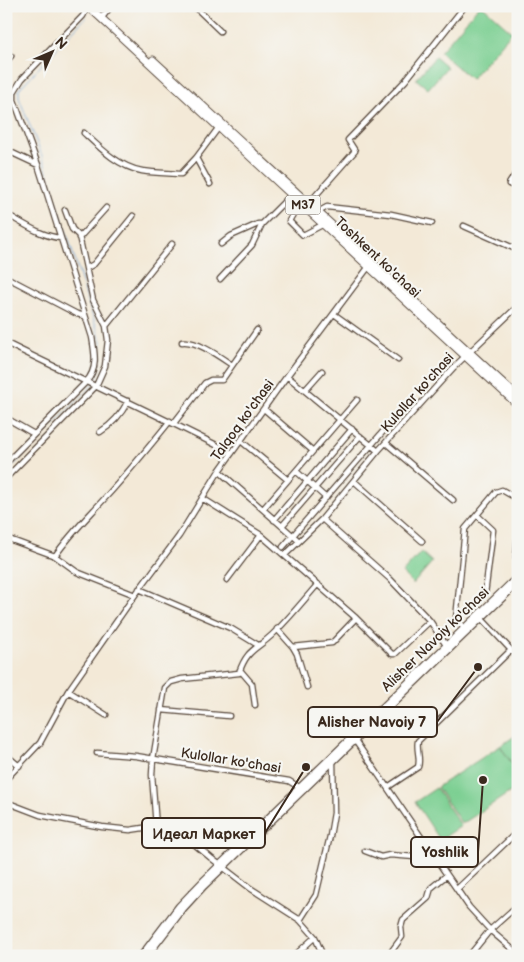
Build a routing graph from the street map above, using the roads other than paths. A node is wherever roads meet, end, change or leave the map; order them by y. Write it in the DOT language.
graph roads {
  1 [pos="88,6"];
  2 [pos="94,6"];
  3 [pos="111,6"];
  4 [pos="194,6"];
  5 [pos="466,6"];
  6 [pos="104,15"];
  7 [pos="220,31"];
  8 [pos="11,56"];
  9 [pos="6,62"];
  10 [pos="219,127"];
  11 [pos="84,133"];
  12 [pos="6,150"];
  13 [pos="196,158"];
  14 [pos="38,165"];
  15 [pos="518,170"];
  16 [pos="210,184"];
  17 [pos="518,188"];
  18 [pos="292,194"];
  19 [pos="300,202"];
  20 [pos="309,203"];
  21 [pos="106,208"];
  22 [pos="65,210"];
  23 [pos="318,212"];
  24 [pos="6,214"];
  25 [pos="133,216"];
  26 [pos="432,222"];
  27 [pos="262,224"];
  28 [pos="324,224"];
  29 [pos="464,226"];
  30 [pos="61,238"];
  31 [pos="79,238"];
  32 [pos="172,244"];
  33 [pos="221,244"];
  34 [pos="518,250"];
  35 [pos="371,264"];
  36 [pos="87,268"];
  37 [pos="6,277"];
  38 [pos="220,279"];
  39 [pos="518,306"];
  40 [pos="334,314"];
  41 [pos="85,316"];
  42 [pos="106,326"];
  43 [pos="257,330"];
  44 [pos="182,342"];
  45 [pos="6,343"];
  46 [pos="467,354"];
  47 [pos="398,360"];
  48 [pos="232,366"];
  49 [pos="322,371"];
  50 [pos="287,376"];
  51 [pos="86,382"];
  52 [pos="96,386"];
  53 [pos="305,390"];
  54 [pos="518,397"];
  55 [pos="357,400"];
  56 [pos="128,401"];
  57 [pos="518,404"];
  58 [pos="264,409"];
  59 [pos="6,418"];
  60 [pos="341,419"];
  61 [pos="172,422"];
  62 [pos="387,427"];
  63 [pos="352,429"];
  64 [pos="100,432"];
  65 [pos="34,434"];
  66 [pos="360,436"];
  67 [pos="241,441"];
  68 [pos="386,443"];
  69 [pos="372,446"];
  70 [pos="313,451"];
  71 [pos="378,451"];
  72 [pos="232,453"];
  73 [pos="6,463"];
  74 [pos="219,471"];
  75 [pos="296,471"];
  76 [pos="6,478"];
  77 [pos="288,480"];
  78 [pos="307,481"];
  79 [pos="354,481"];
  80 [pos="315,488"];
  81 [pos="202,498"];
  82 [pos="326,498"];
  83 [pos="518,499"];
  84 [pos="453,500"];
  85 [pos="263,509"];
  86 [pos="477,515"];
  87 [pos="322,519"];
  88 [pos="274,520"];
  89 [pos="282,526"];
  90 [pos="518,532"];
  91 [pos="261,535"];
  92 [pos="293,536"];
  93 [pos="6,538"];
  94 [pos="299,541"];
  95 [pos="422,541"];
  96 [pos="283,547"];
  97 [pos="285,555"];
  98 [pos="55,556"];
  99 [pos="516,557"];
  100 [pos="518,576"];
  101 [pos="227,580"];
  102 [pos="518,583"];
  103 [pos="318,584"];
  104 [pos="139,589"];
  105 [pos="486,594"];
  106 [pos="135,595"];
  107 [pos="356,618"];
  108 [pos="481,618"];
  109 [pos="430,622"];
  110 [pos="464,628"];
  111 [pos="277,630"];
  112 [pos="258,645"];
  113 [pos="293,647"];
  114 [pos="447,648"];
  115 [pos="511,650"];
  116 [pos="518,656"];
  117 [pos="240,670"];
  118 [pos="307,687"];
  119 [pos="68,691"];
  120 [pos="255,705"];
  121 [pos="161,710"];
  122 [pos="106,715"];
  123 [pos="229,716"];
  124 [pos="354,738"];
  125 [pos="97,753"];
  126 [pos="6,755"];
  127 [pos="333,758"];
  128 [pos="153,759"];
  129 [pos="19,766"];
  130 [pos="6,779"];
  131 [pos="388,787"];
  132 [pos="301,788"];
  133 [pos="6,802"];
  134 [pos="156,826"];
  135 [pos="518,831"];
  136 [pos="365,850"];
  137 [pos="434,856"];
  138 [pos="222,866"];
  139 [pos="447,875"];
  140 [pos="457,889"];
  141 [pos="518,905"];
  142 [pos="300,920"];
  143 [pos="490,930"];
  144 [pos="315,937"];
  145 [pos="518,954"];
  146 [pos="141,956"];
  147 [pos="147,956"];
  148 [pos="294,956"];
  149 [pos="322,956"];
  150 [pos="388,956"];
  151 [pos="469,956"];
  1 -- 10 [label="highway, Toshkent ko'chasi / M37"];
  1 -- 14 [label="street"];
  2 -- 6 [label="highway, Toshkent ko'chasi / M37"];
  3 -- 6 [label="street"];
  4 -- 7 [label="street"];
  5 -- 20 [label="street"];
  6 -- 20 [label="highway, Toshkent ko'chasi / M37"];
  8 -- 9 [label="street"];
  10 -- 13 [label="street"];
  10 -- 18 [label="highway, Toshkent ko'chasi / M37"];
  11 -- 13 [label="street"];
  12 -- 14 [label="street"];
  13 -- 16 [label="street"];
  14 -- 30 [label="street"];
  15 -- 17 [label="street"];
  18 -- 19 [label="highway, Toshkent ko'chasi / M37"];
  18 -- 27 [label="street"];
  19 -- 28 [label="highway, Toshkent ko'chasi / M37"];
  19 -- 28 [label="street"];
  20 -- 23 [label="highway, Toshkent ko'chasi / M37"];
  21 -- 31 [label="street"];
  22 -- 31 [label="street"];
  23 -- 26 [label="street"];
  23 -- 35 [label="highway, Toshkent ko'chasi / M37"];
  24 -- 30 [label="street"];
  25 -- 36 [label="street"];
  27 -- 33 [label="street"];
  27 -- 38 [label="street"];
  28 -- 35 [label="highway, Toshkent ko'chasi / M37"];
  29 -- 34 [label="street"];
  30 -- 41 [label="street"];
  31 -- 36 [label="street"];
  32 -- 42 [label="street"];
  35 -- 40 [label="street, Talqoq ko'chasi"];
  35 -- 46 [label="highway, Toshkent ko'chasi / M37"];
  36 -- 42 [label="street"];
  37 -- 41 [label="street"];
  39 -- 46 [label="street, Kulollar ko'chasi"];
  40 -- 47 [label="street"];
  40 -- 50 [label="street, Talqoq ko'chasi"];
  41 -- 51 [label="street"];
  42 -- 52 [label="street"];
  43 -- 48 [label="street"];
  44 -- 48 [label="street"];
  45 -- 51 [label="street"];
  46 -- 54 [label="highway, Toshkent ko'chasi / M37"];
  46 -- 57 [label="highway, Toshkent ko'chasi / M37"];
  46 -- 68 [label="street, Kulollar ko'chasi"];
  48 -- 61 [label="street"];
  49 -- 53 [label="street"];
  50 -- 53 [label="street, Kulollar ko'chasi"];
  50 -- 58 [label="street, Talqoq ko'chasi"];
  51 -- 52 [label="street"];
  51 -- 65 [label="street"];
  52 -- 56 [label="street"];
  52 -- 76 [label="street"];
  53 -- 60 [label="street, Kulollar ko'chasi"];
  55 -- 60 [label="street"];
  56 -- 61 [label="street"];
  56 -- 64 [label="street"];
  58 -- 67 [label="street, Talqoq ko'chasi"];
  58 -- 70 [label="street"];
  59 -- 65 [label="street"];
  60 -- 63 [label="street, Kulollar ko'chasi"];
  60 -- 70 [label="street"];
  61 -- 72 [label="street"];
  61 -- 98 [label="street"];
  62 -- 69 [label="street"];
  63 -- 66 [label="street, Kulollar ko'chasi"];
  63 -- 78 [label="street"];
  65 -- 73 [label="street"];
  66 -- 69 [label="street, Kulollar ko'chasi"];
  66 -- 80 [label="street"];
  67 -- 72 [label="street, Talqoq ko'chasi"];
  67 -- 77 [label="street"];
  68 -- 71 [label="street, Kulollar ko'chasi"];
  68 -- 84 [label="street, Kulollar ko'chasi"];
  69 -- 71 [label="street, Kulollar ko'chasi"];
  69 -- 82 [label="street"];
  70 -- 75 [label="street"];
  71 -- 79 [label="street, Kulollar ko'chasi"];
  72 -- 74 [label="street, Talqoq ko'chasi"];
  74 -- 81 [label="street, Talqoq ko'chasi"];
  74 -- 85 [label="street"];
  75 -- 77 [label="street"];
  75 -- 78 [label="street"];
  77 -- 85 [label="street"];
  78 -- 80 [label="street"];
  78 -- 88 [label="street"];
  79 -- 87 [label="street, Kulollar ko'chasi"];
  79 -- 95 [label="street"];
  80 -- 82 [label="street"];
  80 -- 89 [label="street"];
  81 -- 91 [label="street"];
  81 -- 104 [label="street, Talqoq ko'chasi"];
  82 -- 92 [label="street"];
  83 -- 86 [label="street"];
  85 -- 88 [label="street"];
  86 -- 105 [label="street"];
  86 -- 110 [label="street"];
  87 -- 94 [label="street, Kulollar ko'chasi"];
  87 -- 109 [label="street"];
  88 -- 89 [label="street"];
  89 -- 92 [label="street"];
  90 -- 99 [label="street"];
  91 -- 97 [label="street"];
  91 -- 101 [label="street"];
  92 -- 94 [label="street"];
  92 -- 96 [label="street"];
  93 -- 98 [label="street"];
  94 -- 97 [label="street, Kulollar ko'chasi"];
  97 -- 103 [label="street"];
  98 -- 106 [label="street"];
  100 -- 110 [label="main road, Alisher Navoiy ko'chasi"];
  102 -- 108 [label="main road, Alisher Navoiy ko'chasi"];
  103 -- 107 [label="street"];
  103 -- 111 [label="street"];
  104 -- 106 [label="street, Talqoq ko'chasi"];
  104 -- 112 [label="street"];
  106 -- 119 [label="street, Talqoq ko'chasi"];
  107 -- 109 [label="street"];
  107 -- 113 [label="street"];
  108 -- 114 [label="main road, Alisher Navoiy ko'chasi"];
  108 -- 115 [label="street"];
  109 -- 114 [label="street"];
  110 -- 114 [label="main road, Alisher Navoiy ko'chasi"];
  111 -- 112 [label="street"];
  111 -- 113 [label="street"];
  112 -- 117 [label="street"];
  113 -- 118 [label="street"];
  114 -- 124 [label="main road, Alisher Navoiy ko'chasi"];
  115 -- 116 [label="street"];
  115 -- 131 [label="street"];
  117 -- 120 [label="street"];
  117 -- 121 [label="street"];
  119 -- 122 [label="street"];
  119 -- 129 [label="street, Talqoq ko'chasi"];
  121 -- 123 [label="street"];
  121 -- 128 [label="street"];
  124 -- 127 [label="main road, Alisher Navoiy ko'chasi"];
  124 -- 131 [label="street"];
  125 -- 128 [label="street, Kulollar ko'chasi"];
  126 -- 129 [label="street"];
  127 -- 132 [label="main road, Alisher Navoiy ko'chasi"];
  127 -- 142 [label="street"];
  128 -- 132 [label="street, Kulollar ko'chasi"];
  128 -- 134 [label="street"];
  129 -- 130 [label="street, Talqoq ko'chasi"];
  131 -- 137 [label="street"];
  132 -- 138 [label="main road, Alisher Navoiy ko'chasi"];
  133 -- 134 [label="street"];
  134 -- 138 [label="street"];
  135 -- 140 [label="street"];
  136 -- 137 [label="street"];
  137 -- 139 [label="street"];
  138 -- 142 [label="street"];
  138 -- 146 [label="main road, Alisher Navoiy ko'chasi"];
  138 -- 147 [label="main road, Alisher Navoiy ko'chasi"];
  139 -- 140 [label="street"];
  139 -- 150 [label="street"];
  140 -- 143 [label="street"];
  141 -- 143 [label="street"];
  142 -- 144 [label="street"];
  143 -- 145 [label="street"];
  143 -- 151 [label="street"];
  144 -- 148 [label="street"];
  144 -- 149 [label="street"];
}
